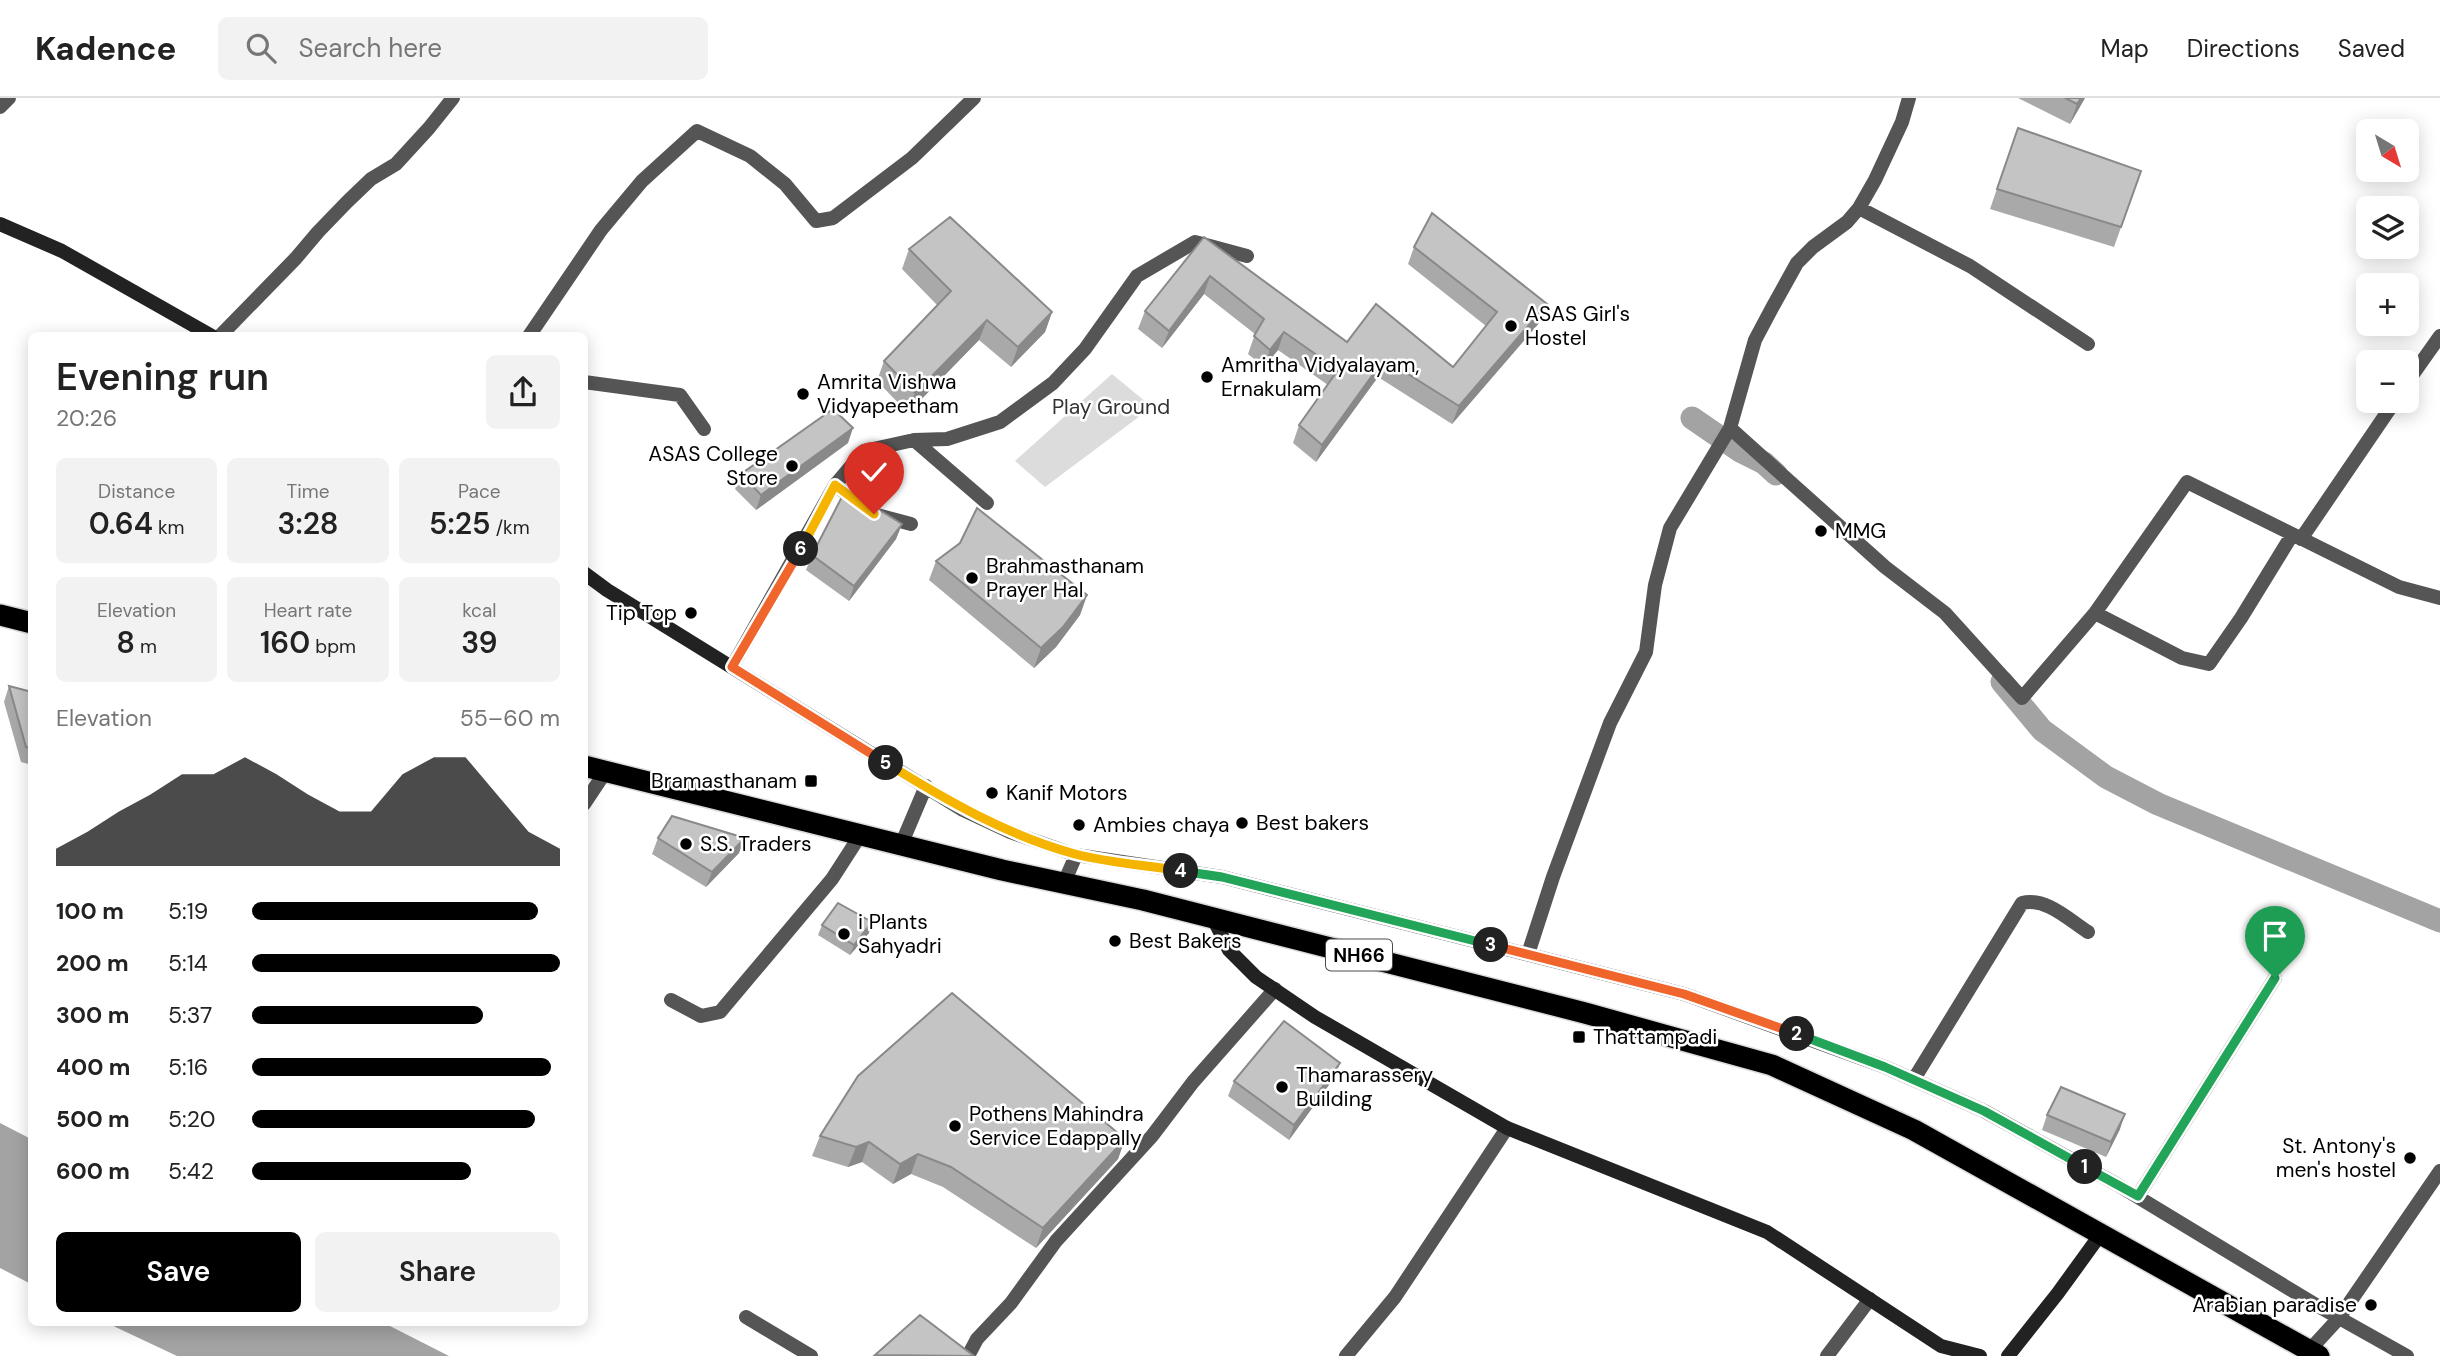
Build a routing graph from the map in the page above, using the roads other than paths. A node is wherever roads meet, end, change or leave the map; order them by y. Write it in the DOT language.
graph roads {
  1 [pos="9,98"];
  2 [pos="453,98"];
  3 [pos="974,98"];
  4 [pos="1909,98"];
  5 [pos="0,107"];
  6 [pos="1859,208"];
  7 [pos="0,224"];
  8 [pos="1247,256"];
  9 [pos="205,332"];
  10 [pos="224,332"];
  11 [pos="532,332"];
  12 [pos="2440,336"];
  13 [pos="2088,344"];
  14 [pos="2419,366"];
  15 [pos="588,383"];
  16 [pos="2386,413"];
  17 [pos="704,429"];
  18 [pos="1729,430"];
  19 [pos="914,440"];
  20 [pos="835,485"];
  21 [pos="987,503"];
  22 [pos="911,524"];
  23 [pos="2297,537"];
  24 [pos="588,576"];
  25 [pos="2440,598"];
  26 [pos="2095,613"];
  27 [pos="0,615"];
  28 [pos="28,622"];
  29 [pos="732,667"];
  30 [pos="588,767"];
  31 [pos="606,771"];
  32 [pos="926,786"];
  33 [pos="588,798"];
  34 [pos="861,834"];
  35 [pos="901,845"];
  36 [pos="1076,855"];
  37 [pos="1064,883"];
  38 [pos="1213,918"];
  39 [pos="2088,932"];
  40 [pos="1528,954"];
  41 [pos="2275,978"];
  42 [pos="1275,989"];
  43 [pos="671,999"];
  44 [pos="1914,1079"];
  45 [pos="1507,1128"];
  46 [pos="2440,1171"];
  47 [pos="2138,1196"];
  48 [pos="2100,1235"];
  49 [pos="1870,1299"];
  50 [pos="746,1317"];
  51 [pos="2339,1318"];
  52 [pos="2311,1354"];
  53 [pos="811,1356"];
  54 [pos="968,1356"];
  55 [pos="1346,1356"];
  56 [pos="1827,1356"];
  57 [pos="1980,1356"];
  58 [pos="2008,1356"];
  59 [pos="2407,1356"];
  1 -- 5 [label="street"];
  2 -- 10 [label="street"];
  3 -- 11 [label="street"];
  4 -- 6 [label="street"];
  6 -- 13 [label="street"];
  6 -- 18 [label="street"];
  7 -- 9 [label="street"];
  8 -- 19 [label="street"];
  12 -- 14 [label="street"];
  15 -- 17 [label="street"];
  16 -- 23 [label="street"];
  18 -- 26 [label="street"];
  18 -- 40 [label="street"];
  19 -- 20 [label="street"];
  19 -- 21 [label="street"];
  20 -- 22 [label="street"];
  20 -- 29 [label="street"];
  23 -- 25 [label="street"];
  23 -- 26 [label="street"];
  23 -- 26 [label="street"];
  24 -- 29 [label="street"];
  27 -- 28 [label="highway"];
  29 -- 32 [label="street"];
  30 -- 31 [label="highway, NH66"];
  31 -- 33 [label="street"];
  31 -- 34 [label="highway, NH66"];
  32 -- 35 [label="street"];
  32 -- 36 [label="street"];
  34 -- 35 [label="highway, NH66"];
  34 -- 43 [label="street"];
  35 -- 37 [label="highway, NH66"];
  36 -- 37 [label="street"];
  36 -- 40 [label="street"];
  37 -- 38 [label="highway, NH66"];
  38 -- 42 [label="street"];
  38 -- 48 [label="highway, NH66"];
  39 -- 44 [label="street"];
  40 -- 44 [label="street"];
  41 -- 47 [label="street"];
  42 -- 45 [label="street"];
  42 -- 54 [label="street"];
  44 -- 47 [label="street"];
  45 -- 49 [label="street"];
  45 -- 55 [label="street"];
  46 -- 51 [label="street"];
  47 -- 51 [label="street"];
  48 -- 52 [label="highway, NH66"];
  48 -- 58 [label="street"];
  49 -- 56 [label="street"];
  49 -- 57 [label="street"];
  50 -- 53 [label="street"];
  51 -- 52 [label="street"];
  51 -- 59 [label="street"];
}
